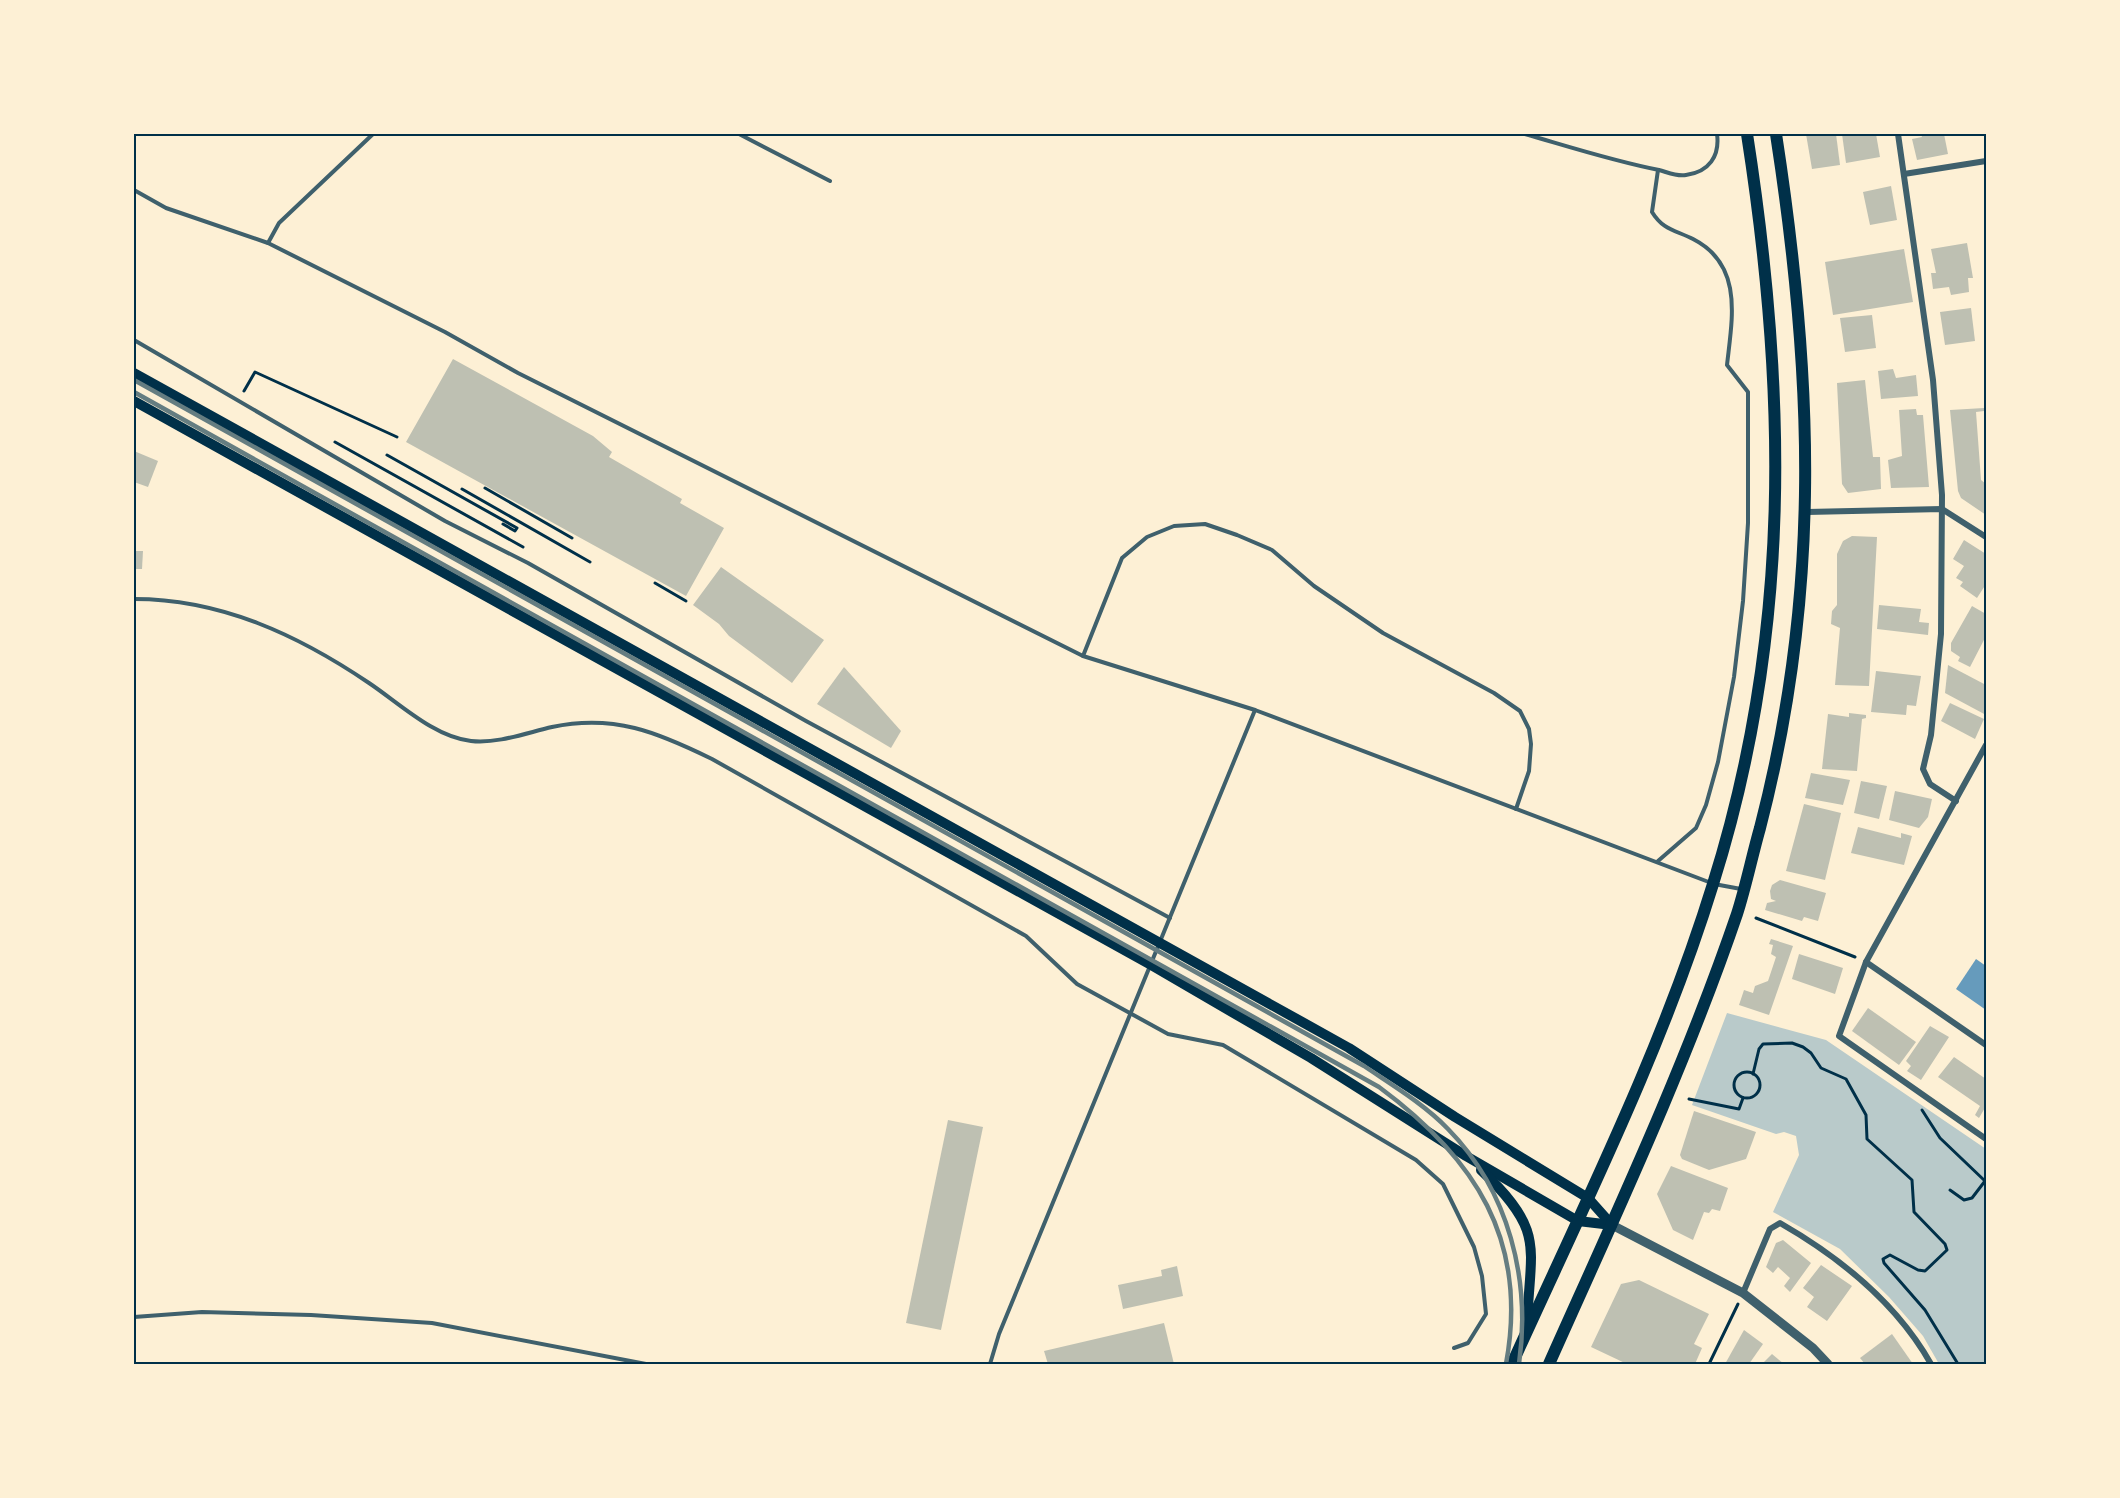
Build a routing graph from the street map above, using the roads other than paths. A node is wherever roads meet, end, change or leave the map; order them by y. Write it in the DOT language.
graph roads {
  1 [pos="373,134"];
  2 [pos="740,134"];
  3 [pos="1525,134"];
  4 [pos="1717,134"];
  5 [pos="1748,134"];
  6 [pos="1776,134"];
  7 [pos="1898,134"];
  8 [pos="1986,161"];
  9 [pos="1658,170"];
  10 [pos="1904,174"];
  11 [pos="830,181"];
  12 [pos="134,190"];
  13 [pos="268,243"];
  14 [pos="134,340"];
  15 [pos="134,373"];
  16 [pos="134,401"];
  17 [pos="1942,509"];
  18 [pos="1807,512"];
  19 [pos="1986,537"];
  20 [pos="134,599"];
  21 [pos="1083,656"];
  22 [pos="1255,710"];
  23 [pos="1986,745"];
  24 [pos="1956,801"];
  25 [pos="1516,809"];
  26 [pos="1658,861"];
  27 [pos="1714,884"];
  28 [pos="1744,890"];
  29 [pos="1170,918"];
  30 [pos="1161,942"];
  31 [pos="1866,962"];
  32 [pos="1151,965"];
  33 [pos="1131,1014"];
  34 [pos="1986,1045"];
  35 [pos="1986,1139"];
  36 [pos="1466,1156"];
  37 [pos="1588,1198"];
  38 [pos="1578,1221"];
  39 [pos="1612,1225"];
  40 [pos="1743,1293"];
  41 [pos="134,1317"];
  42 [pos="1527,1332"];
  43 [pos="1454,1348"];
  44 [pos="620,1362"];
  45 [pos="645,1365"];
  46 [pos="990,1365"];
  47 [pos="1512,1365"];
  48 [pos="1549,1365"];
  49 [pos="1828,1365"];
  50 [pos="1931,1365"];
  1 -- 13 [label="lane"];
  2 -- 11 [label="lane"];
  3 -- 9 [label="lane"];
  4 -- 9 [label="lane"];
  5 -- 27 [label="highway"];
  6 -- 18 [label="highway"];
  7 -- 10 [label="street"];
  8 -- 10 [label="street"];
  9 -- 26 [label="lane"];
  10 -- 17 [label="street"];
  12 -- 13 [label="lane"];
  13 -- 21 [label="lane"];
  14 -- 29 [label="lane"];
  15 -- 30 [label="main road"];
  16 -- 32 [label="main road"];
  17 -- 18 [label="street"];
  17 -- 19 [label="street"];
  17 -- 24 [label="street"];
  18 -- 28 [label="highway"];
  20 -- 33 [label="lane"];
  21 -- 22 [label="lane"];
  21 -- 25 [label="lane"];
  22 -- 25 [label="lane"];
  22 -- 29 [label="lane"];
  23 -- 24 [label="street"];
  24 -- 31 [label="street"];
  25 -- 26 [label="lane"];
  26 -- 27 [label="lane"];
  27 -- 28 [label="lane"];
  27 -- 37 [label="highway"];
  28 -- 39 [label="highway"];
  29 -- 30 [label="lane"];
  30 -- 32 [label="lane"];
  30 -- 37 [label="main road"];
  31 -- 34 [label="street"];
  31 -- 35 [label="street"];
  32 -- 33 [label="lane"];
  32 -- 36 [label="main road"];
  33 -- 43 [label="lane"];
  33 -- 46 [label="lane"];
  36 -- 38 [label="main road"];
  36 -- 42 [label="main road"];
  37 -- 38 [label="highway"];
  37 -- 39 [label="main road"];
  38 -- 39 [label="main road"];
  38 -- 42 [label="highway"];
  39 -- 40 [label="street"];
  39 -- 48 [label="highway"];
  40 -- 49 [label="street"];
  40 -- 50 [label="street"];
  41 -- 44 [label="lane"];
  42 -- 47 [label="highway"];
  44 -- 45 [label="lane"];
}
